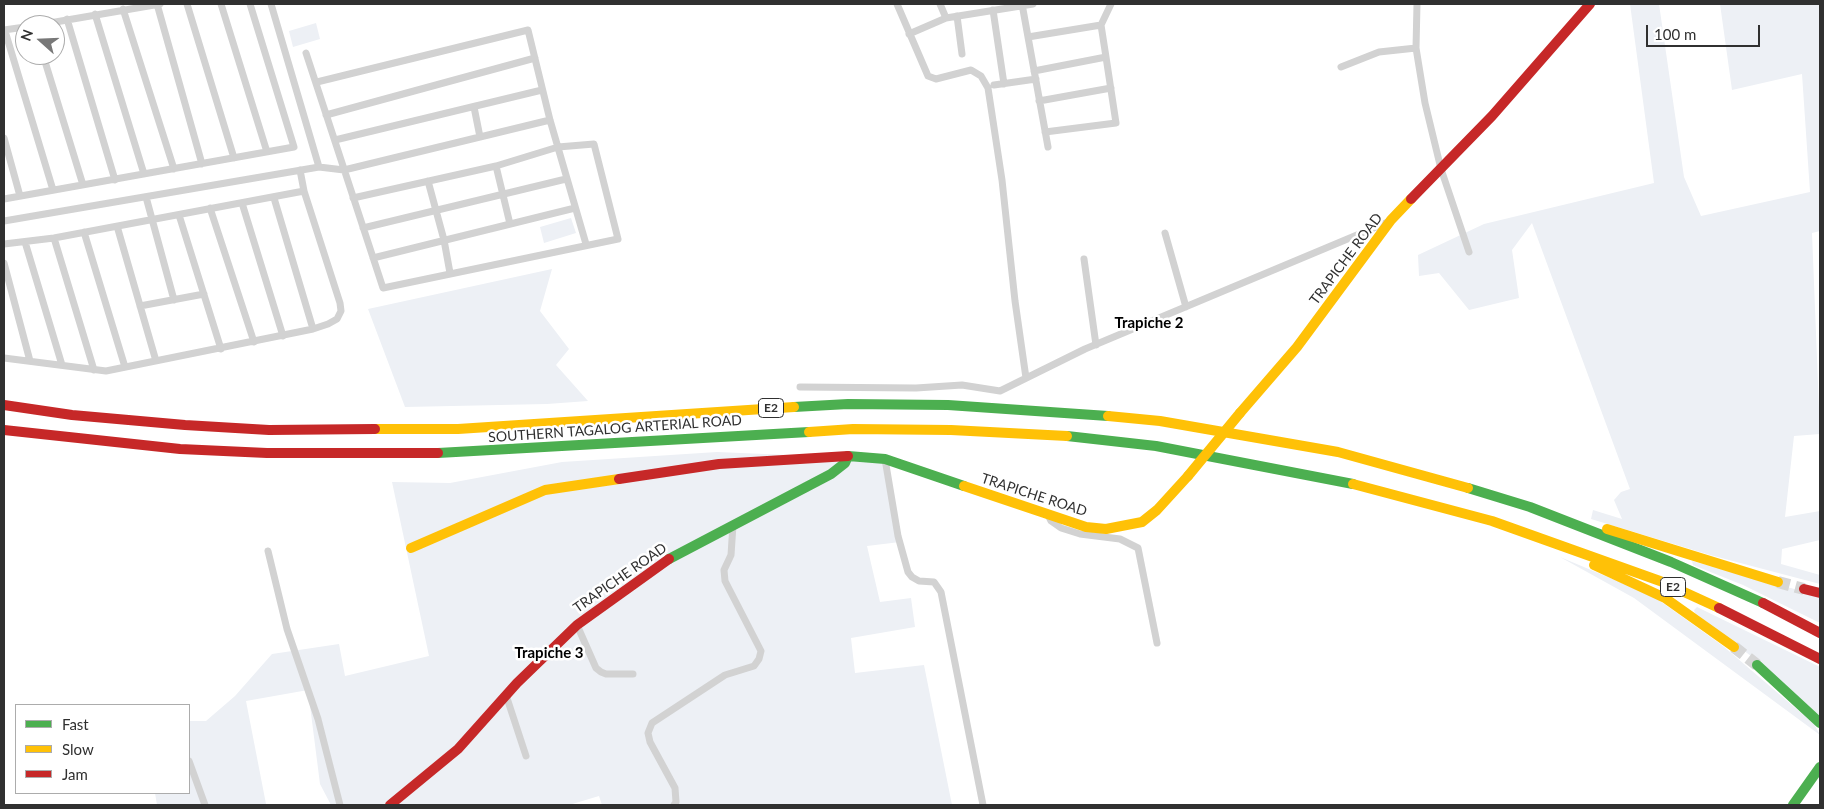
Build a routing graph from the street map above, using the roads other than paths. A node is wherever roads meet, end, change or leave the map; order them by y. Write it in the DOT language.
graph roads {
  1 [pos="158,4"];
  2 [pos="187,4"];
  3 [pos="221,4"];
  4 [pos="250,4"];
  5 [pos="271,4"];
  6 [pos="897,4"];
  7 [pos="940,4"];
  8 [pos="1032,4"];
  9 [pos="1111,4"];
  10 [pos="1417,4"];
  11 [pos="1589,4"];
  12 [pos="1022,5"];
  13 [pos="123,9"];
  14 [pos="993,10"];
  15 [pos="95,14"];
  16 [pos="957,16"];
  17 [pos="946,18"];
  18 [pos="67,19"];
  19 [pos="1100,25"];
  20 [pos="4,30"];
  21 [pos="910,34"];
  22 [pos="1028,37"];
  23 [pos="1416,48"];
  24 [pos="306,53"];
  25 [pos="962,54"];
  26 [pos="1106,57"];
  27 [pos="535,58"];
  28 [pos="46,65"];
  29 [pos="1341,67"];
  30 [pos="1035,75"];
  31 [pos="316,82"];
  32 [pos="1004,84"];
  33 [pos="994,85"];
  34 [pos="1111,88"];
  35 [pos="542,90"];
  36 [pos="1040,101"];
  37 [pos="474,107"];
  38 [pos="326,116"];
  39 [pos="550,120"];
  40 [pos="1045,132"];
  41 [pos="480,137"];
  42 [pos="4,138"];
  43 [pos="335,140"];
  44 [pos="558,147"];
  45 [pos="1048,147"];
  46 [pos="267,152"];
  47 [pos="234,158"];
  48 [pos="202,164"];
  49 [pos="496,166"];
  50 [pos="319,167"];
  51 [pos="174,169"];
  52 [pos="1441,169"];
  53 [pos="300,170"];
  54 [pos="344,170"];
  55 [pos="144,174"];
  56 [pos="566,178"];
  57 [pos="115,180"];
  58 [pos="428,181"];
  59 [pos="83,185"];
  60 [pos="53,190"];
  61 [pos="304,191"];
  62 [pos="503,194"];
  63 [pos="20,196"];
  64 [pos="146,197"];
  65 [pos="274,198"];
  66 [pos="353,198"];
  67 [pos="4,199"];
  68 [pos="242,203"];
  69 [pos="210,208"];
  70 [pos="575,208"];
  71 [pos="437,210"];
  72 [pos="179,215"];
  73 [pos="152,219"];
  74 [pos="1391,220"];
  75 [pos="4,221"];
  76 [pos="510,224"];
  77 [pos="117,226"];
  78 [pos="363,228"];
  79 [pos="84,232"];
  80 [pos="1165,233"];
  81 [pos="54,238"];
  82 [pos="444,240"];
  83 [pos="25,242"];
  84 [pos="4,244"];
  85 [pos="586,244"];
  86 [pos="1469,252"];
  87 [pos="373,258"];
  88 [pos="1084,259"];
  89 [pos="4,263"];
  90 [pos="450,273"];
  91 [pos="204,294"];
  92 [pos="174,300"];
  93 [pos="140,306"];
  94 [pos="1186,308"];
  95 [pos="312,329"];
  96 [pos="283,336"];
  97 [pos="254,342"];
  98 [pos="1096,345"];
  99 [pos="220,349"];
  100 [pos="4,358"];
  101 [pos="30,361"];
  102 [pos="156,361"];
  103 [pos="62,365"];
  104 [pos="125,367"];
  105 [pos="94,370"];
  106 [pos="1026,378"];
  107 [pos="800,388"];
  108 [pos="4,405"];
  109 [pos="4,430"];
  110 [pos="848,456"];
  111 [pos="885,459"];
  112 [pos="1530,507"];
  113 [pos="1048,515"];
  114 [pos="733,525"];
  115 [pos="1519,530"];
  116 [pos="411,548"];
  117 [pos="268,551"];
  118 [pos="1778,582"];
  119 [pos="1804,589"];
  120 [pos="1820,593"];
  121 [pos="576,626"];
  122 [pos="1820,633"];
  123 [pos="1157,644"];
  124 [pos="1734,647"];
  125 [pos="1820,660"];
  126 [pos="1757,665"];
  127 [pos="633,674"];
  128 [pos="506,695"];
  129 [pos="1820,723"];
  130 [pos="526,756"];
  131 [pos="190,764"];
  132 [pos="1820,767"];
  133 [pos="1798,803"];
  134 [pos="205,805"];
  135 [pos="340,805"];
  136 [pos="390,805"];
  137 [pos="674,805"];
  138 [pos="983,805"];
  1 -- 13 [label="street"];
  1 -- 48 [label="street"];
  2 -- 47 [label="street"];
  3 -- 46 [label="street"];
  4 -- 46 [label="street"];
  5 -- 50 [label="street"];
  6 -- 21 [label="street"];
  7 -- 17 [label="street"];
  8 -- 12 [label="street"];
  9 -- 19 [label="street"];
  10 -- 23 [label="street"];
  11 -- 52 [label="main road, TRAPICHE ROAD"];
  12 -- 14 [label="street"];
  12 -- 22 [label="street"];
  13 -- 15 [label="street"];
  13 -- 51 [label="street"];
  14 -- 16 [label="street"];
  14 -- 32 [label="street"];
  15 -- 18 [label="street"];
  15 -- 55 [label="street"];
  16 -- 17 [label="street"];
  16 -- 25 [label="street"];
  17 -- 21 [label="street"];
  18 -- 57 [label="street"];
  19 -- 22 [label="street"];
  19 -- 26 [label="street"];
  20 -- 60 [label="street"];
  21 -- 106 [label="street"];
  22 -- 30 [label="street"];
  23 -- 29 [label="street"];
  23 -- 52 [label="street"];
  24 -- 31 [label="street"];
  26 -- 30 [label="street"];
  26 -- 34 [label="street"];
  27 -- 31 [label="street"];
  27 -- 35 [label="street"];
  27 -- 38 [label="street"];
  28 -- 59 [label="street"];
  30 -- 32 [label="street"];
  30 -- 36 [label="street"];
  31 -- 38 [label="street"];
  32 -- 33 [label="street"];
  34 -- 36 [label="street"];
  34 -- 40 [label="street"];
  35 -- 37 [label="street"];
  35 -- 39 [label="street"];
  36 -- 40 [label="street"];
  37 -- 41 [label="street"];
  37 -- 43 [label="street"];
  38 -- 43 [label="street"];
  39 -- 41 [label="street"];
  39 -- 44 [label="street"];
  40 -- 45 [label="street"];
  41 -- 54 [label="street"];
  42 -- 63 [label="street"];
  43 -- 54 [label="street"];
  44 -- 49 [label="street"];
  44 -- 56 [label="street"];
  44 -- 85 [label="street"];
  46 -- 47 [label="street"];
  47 -- 48 [label="street"];
  48 -- 51 [label="street"];
  49 -- 58 [label="street"];
  49 -- 62 [label="street"];
  50 -- 53 [label="street"];
  50 -- 54 [label="street"];
  51 -- 55 [label="street"];
  52 -- 74 [label="main road, TRAPICHE ROAD"];
  52 -- 86 [label="street"];
  53 -- 61 [label="street"];
  53 -- 64 [label="street"];
  54 -- 66 [label="street"];
  55 -- 57 [label="street"];
  56 -- 62 [label="street"];
  56 -- 70 [label="street"];
  57 -- 59 [label="street"];
  58 -- 66 [label="street"];
  58 -- 71 [label="street"];
  59 -- 60 [label="street"];
  60 -- 63 [label="street"];
  61 -- 65 [label="street"];
  61 -- 95 [label="street"];
  62 -- 71 [label="street"];
  62 -- 76 [label="street"];
  63 -- 67 [label="street"];
  64 -- 73 [label="street"];
  64 -- 75 [label="street"];
  65 -- 68 [label="street"];
  65 -- 95 [label="street"];
  66 -- 78 [label="street"];
  68 -- 69 [label="street"];
  68 -- 96 [label="street"];
  69 -- 72 [label="street"];
  69 -- 97 [label="street"];
  70 -- 76 [label="street"];
  70 -- 85 [label="street"];
  71 -- 78 [label="street"];
  71 -- 82 [label="street"];
  72 -- 73 [label="street"];
  72 -- 91 [label="street"];
  73 -- 77 [label="street"];
  73 -- 92 [label="street"];
  74 -- 94 [label="street"];
  74 -- 113 [label="main road, TRAPICHE ROAD, bridge"];
  76 -- 82 [label="street"];
  77 -- 79 [label="street"];
  77 -- 93 [label="street"];
  78 -- 87 [label="street"];
  79 -- 81 [label="street"];
  79 -- 104 [label="street"];
  80 -- 94 [label="street"];
  81 -- 83 [label="street"];
  81 -- 105 [label="street"];
  82 -- 87 [label="street"];
  82 -- 90 [label="street"];
  83 -- 84 [label="street"];
  83 -- 103 [label="street"];
  85 -- 90 [label="street"];
  87 -- 90 [label="street"];
  88 -- 98 [label="street"];
  89 -- 101 [label="street"];
  91 -- 92 [label="street"];
  91 -- 99 [label="street"];
  92 -- 93 [label="street"];
  93 -- 102 [label="street"];
  94 -- 98 [label="street"];
  95 -- 96 [label="street"];
  96 -- 97 [label="street"];
  97 -- 99 [label="street"];
  98 -- 106 [label="street"];
  99 -- 102 [label="street"];
  100 -- 101 [label="street"];
  101 -- 103 [label="street"];
  102 -- 104 [label="street"];
  103 -- 105 [label="street"];
  104 -- 105 [label="street"];
  106 -- 107 [label="street"];
  108 -- 112 [label="main road, SOUTHERN TAGALOG ARTERIAL ROAD / E2"];
  109 -- 115 [label="main road, SOUTHERN TAGALOG ARTERIAL ROAD / E2"];
  110 -- 111 [label="main road, TRAPICHE ROAD"];
  110 -- 114 [label="main road, TRAPICHE ROAD"];
  110 -- 116 [label="main road"];
  111 -- 113 [label="main road, TRAPICHE ROAD"];
  111 -- 138 [label="street"];
  112 -- 118 [label="main road"];
  112 -- 122 [label="main road, SOUTHERN TAGALOG ARTERIAL ROAD / E2"];
  113 -- 123 [label="street"];
  114 -- 121 [label="main road, TRAPICHE ROAD"];
  114 -- 137 [label="street"];
  115 -- 124 [label="main road"];
  115 -- 125 [label="main road, SOUTHERN TAGALOG ARTERIAL ROAD / E2"];
  117 -- 135 [label="street"];
  119 -- 120 [label="main road"];
  121 -- 127 [label="street"];
  121 -- 128 [label="main road, TRAPICHE ROAD"];
  126 -- 129 [label="main road"];
  128 -- 130 [label="street"];
  128 -- 136 [label="main road, TRAPICHE ROAD"];
  131 -- 134 [label="street"];
  132 -- 133 [label="main road"];
}
